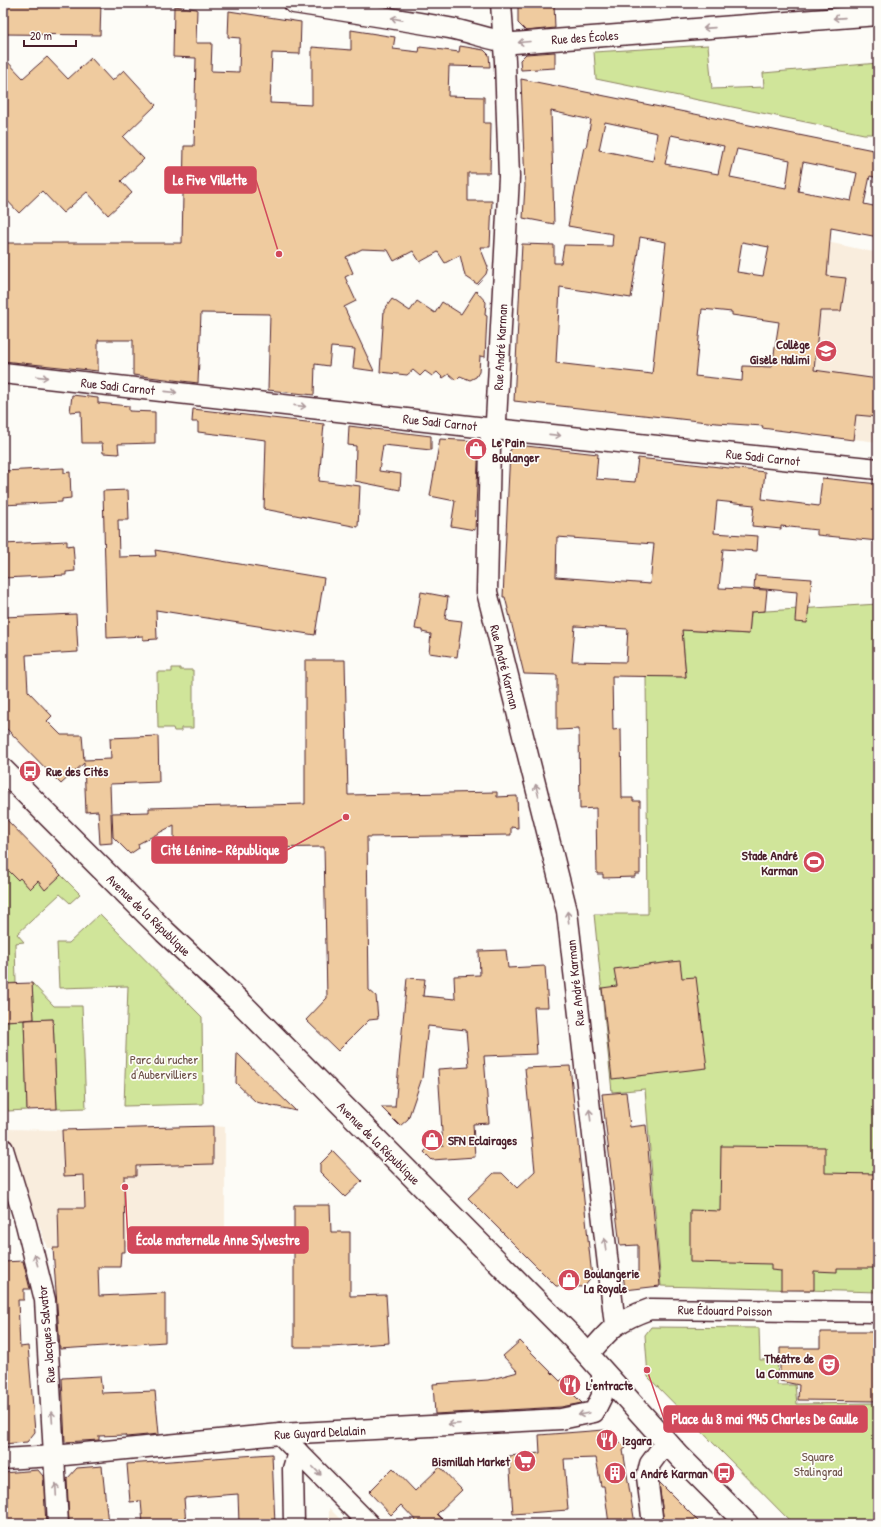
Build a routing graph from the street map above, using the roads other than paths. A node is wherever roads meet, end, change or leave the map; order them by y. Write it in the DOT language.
graph roads {
  1 [pos="294,3"];
  2 [pos="501,3"];
  3 [pos="878,15"];
  4 [pos="504,42"];
  5 [pos="3,373"];
  6 [pos="495,429"];
  7 [pos="878,469"];
  8 [pos="3,770"];
  9 [pos="3,1149"];
  10 [pos="878,1312"];
  11 [pos="615,1325"];
  12 [pos="588,1355"];
  13 [pos="602,1372"];
  14 [pos="280,1434"];
  15 [pos="666,1442"];
  16 [pos="298,1452"];
  17 [pos="54,1456"];
  18 [pos="3,1459"];
  19 [pos="58,1524"];
  20 [pos="294,1524"];
  21 [pos="369,1524"];
  22 [pos="653,1524"];
  23 [pos="747,1524"];
  4 -- 1 [label="street, Rue des Écoles, one-way"];
  2 -- 4 [label="street, Rue André Karman"];
  3 -- 4 [label="street, Rue des Écoles, one-way"];
  4 -- 6 [label="street, Rue André Karman"];
  5 -- 6 [label="street, Rue Sadi Carnot, one-way"];
  6 -- 7 [label="street, Rue Sadi Carnot, one-way"];
  11 -- 6 [label="street, Rue André Karman, one-way"];
  8 -- 12 [label="main road, Avenue de la République"];
  17 -- 9 [label="street, Rue Jacques Salvator, one-way"];
  10 -- 11 [label="street, Rue Édouard Poisson"];
  11 -- 12 [label="street, Rue Édouard Poisson"];
  12 -- 13 [label="main road, Avenue de la République"];
  13 -- 14 [label="street, Rue Guyard Delalain, one-way"];
  13 -- 15 [label="main road, Avenue de la République"];
  14 -- 16 [label="street"];
  14 -- 17 [label="street, Rue Guyard Delalain"];
  15 -- 22 [label="street"];
  15 -- 23 [label="main road, Avenue de la République"];
  16 -- 20 [label="street"];
  16 -- 21 [label="street, one-way"];
  17 -- 18 [label="street, Rue Guyard Delalain"];
  19 -- 17 [label="street, Rue Jacques Salvator, one-way"];
}
